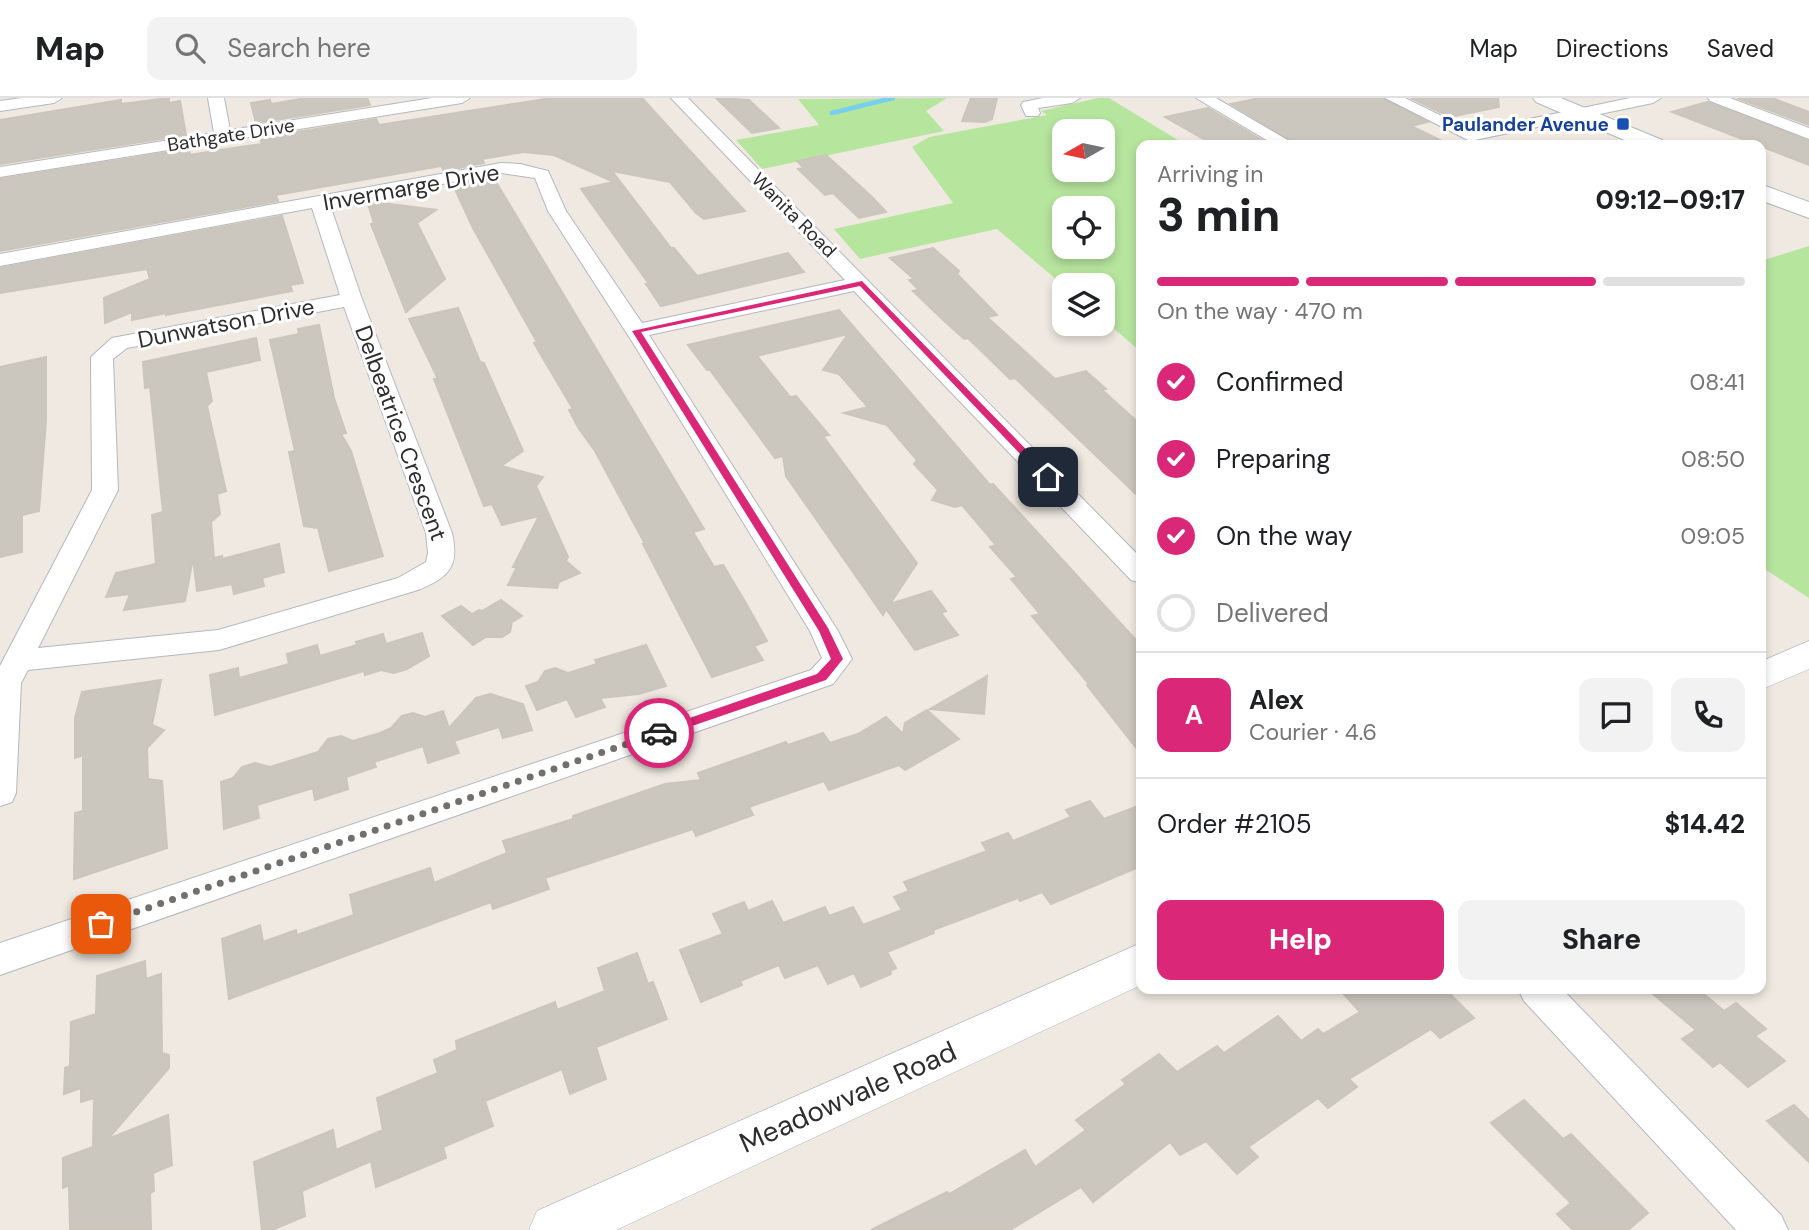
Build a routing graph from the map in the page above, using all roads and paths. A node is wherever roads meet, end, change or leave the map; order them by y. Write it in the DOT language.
graph roads {
  1 [pos="54,98"];
  2 [pos="216,98"];
  3 [pos="462,98"];
  4 [pos="679,98"];
  5 [pos="1072,98"];
  6 [pos="1204,98"];
  7 [pos="1392,98"];
  8 [pos="1543,98"];
  9 [pos="1653,98"];
  10 [pos="1716,98"];
  11 [pos="406,102"];
  12 [pos="0,106"];
  13 [pos="1032,113"];
  14 [pos="1579,113"];
  15 [pos="1809,134"];
  16 [pos="1470,135"];
  17 [pos="223,136"];
  18 [pos="1278,140"];
  19 [pos="1480,140"];
  20 [pos="1642,140"];
  21 [pos="0,172"];
  22 [pos="1766,193"];
  23 [pos="320,203"];
  24 [pos="1809,211"];
  25 [pos="0,260"];
  26 [pos="862,283"];
  27 [pos="352,299"];
  28 [pos="636,331"];
  29 [pos="1136,569"];
  30 [pos="1809,654"];
  31 [pos="16,661"];
  32 [pos="1766,674"];
  33 [pos="0,793"];
  34 [pos="0,959"];
  35 [pos="1136,965"];
  36 [pos="1542,994"];
  37 [pos="556,1230"];
  38 [pos="1766,1230"];
  1 -- 12 [label="street"];
  2 -- 17 [label="street"];
  3 -- 11 [label="street, Bathgate Drive"];
  4 -- 26 [label="street, Wanita Road"];
  5 -- 13 [label="street"];
  6 -- 18 [label="street"];
  7 -- 16 [label="street"];
  8 -- 14 [label="main road"];
  9 -- 14 [label="street"];
  10 -- 15 [label="street"];
  11 -- 17 [label="street, Bathgate Drive"];
  14 -- 16 [label="street"];
  14 -- 20 [label="main road"];
  16 -- 19 [label="street"];
  17 -- 21 [label="street, Bathgate Drive"];
  22 -- 24 [label="main road"];
  23 -- 25 [label="street, Invermarge Drive"];
  23 -- 27 [label="street, Delbeatrice Crescent"];
  23 -- 28 [label="street, Invermarge Drive"];
  26 -- 28 [label="street"];
  26 -- 29 [label="street, Wanita Road"];
  27 -- 31 [label="street, Dunwatson Drive"];
  27 -- 31 [label="street, Delbeatrice Crescent"];
  28 -- 34 [label="street, Invermarge Drive"];
  30 -- 32 [label="street"];
  31 -- 33 [label="street, Dunwatson Drive"];
  35 -- 37 [label="street, Meadowvale Road"];
  36 -- 38 [label="street"];
}
